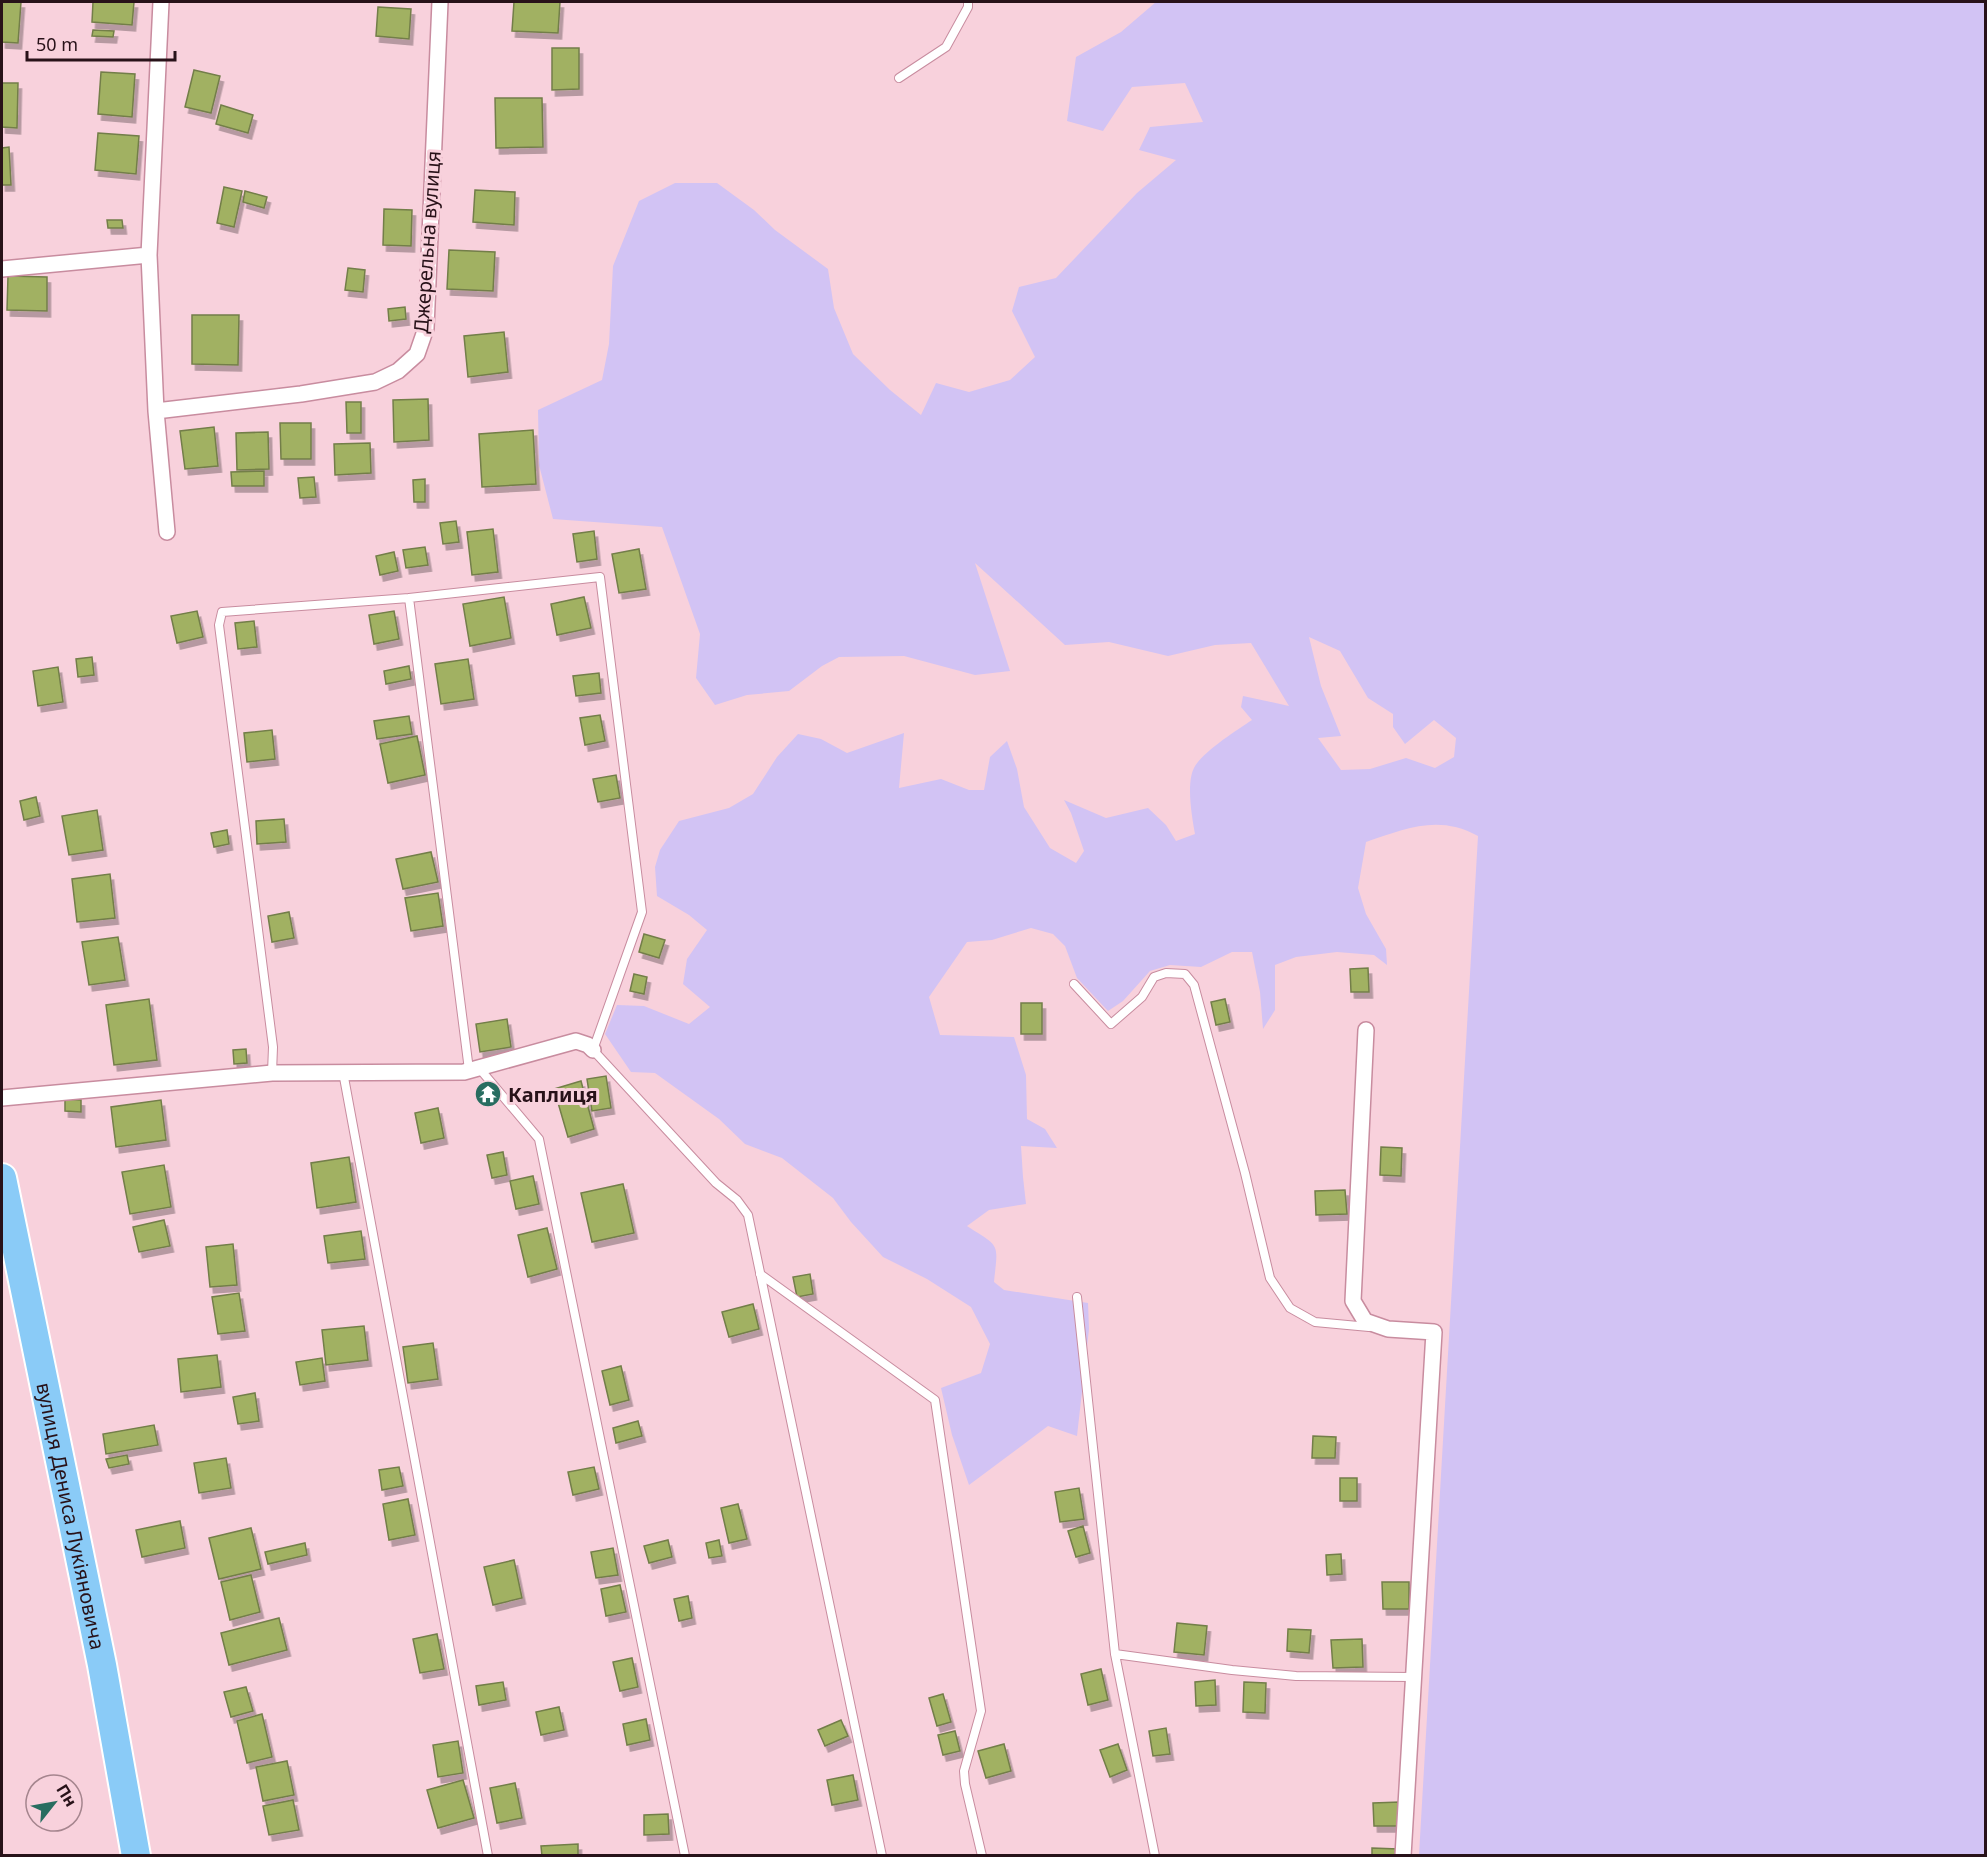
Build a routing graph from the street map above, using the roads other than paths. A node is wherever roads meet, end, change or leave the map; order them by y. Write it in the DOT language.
graph roads {
  1 [pos="161,2"];
  2 [pos="440,2"];
  3 [pos="968,2"];
  4 [pos="899,78"];
  5 [pos="149,255"];
  6 [pos="2,268"];
  7 [pos="156,411"];
  8 [pos="167,532"];
  9 [pos="409,598"];
  10 [pos="1074,984"];
  11 [pos="1366,1030"];
  12 [pos="593,1050"];
  13 [pos="474,1069"];
  14 [pos="343,1072"];
  15 [pos="272,1073"];
  16 [pos="2,1098"];
  17 [pos="2,1178"];
  18 [pos="760,1274"];
  19 [pos="1077,1297"];
  20 [pos="1389,1329"];
  21 [pos="1115,1654"];
  22 [pos="1413,1677"];
  23 [pos="136,1856"];
  24 [pos="488,1856"];
  25 [pos="685,1856"];
  26 [pos="882,1856"];
  27 [pos="982,1856"];
  28 [pos="1155,1856"];
  29 [pos="1402,1856"];
  1 -- 5 [label="street"];
  2 -- 7 [label="street, Джерельна вулиця"];
  3 -- 4 [label="lane"];
  5 -- 6 [label="street"];
  5 -- 7 [label="street"];
  7 -- 8 [label="street"];
  9 -- 12 [label="lane"];
  9 -- 13 [label="lane"];
  9 -- 15 [label="lane"];
  10 -- 20 [label="lane"];
  11 -- 20 [label="street"];
  12 -- 13 [label="street"];
  12 -- 18 [label="lane"];
  13 -- 14 [label="street"];
  13 -- 25 [label="lane"];
  14 -- 15 [label="street"];
  14 -- 24 [label="lane"];
  15 -- 16 [label="street"];
  17 -- 23 [label="highway, вулиця Дениса Лукіяновича"];
  18 -- 26 [label="lane"];
  18 -- 27 [label="lane"];
  19 -- 21 [label="lane"];
  20 -- 22 [label="street"];
  21 -- 22 [label="lane"];
  21 -- 28 [label="lane"];
  22 -- 29 [label="street"];
}
